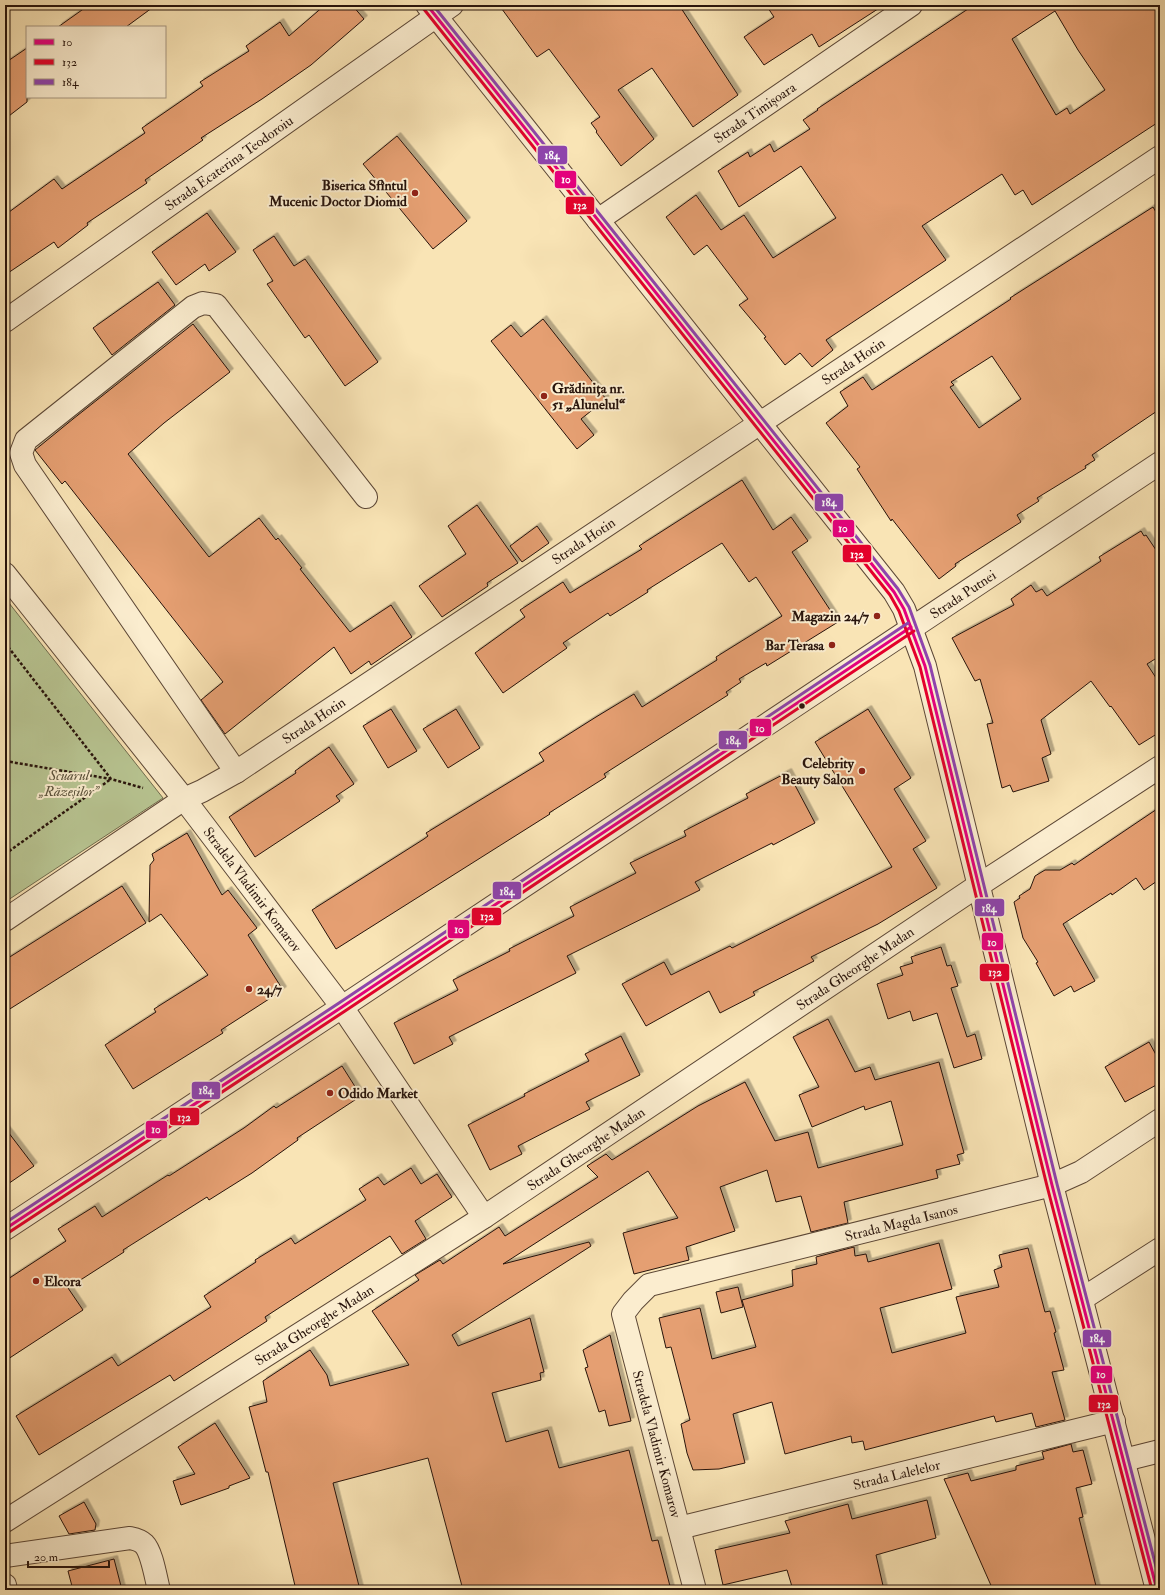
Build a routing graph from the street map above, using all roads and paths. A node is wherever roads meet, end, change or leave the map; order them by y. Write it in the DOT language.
graph roads {
  1 [pos="911,5"];
  2 [pos="438,9"];
  3 [pos="1160,157"];
  4 [pos="598,220"];
  5 [pos="5,321"];
  6 [pos="761,423"];
  7 [pos="1160,463"];
  8 [pos="366,497"];
  9 [pos="5,574"];
  10 [pos="911,627"];
  11 [pos="5,643"];
  12 [pos="5,761"];
  13 [pos="1160,767"];
  14 [pos="236,772"];
  15 [pos="111,779"];
  16 [pos="148,789"];
  17 [pos="184,800"];
  18 [pos="5,854"];
  19 [pos="979,885"];
  20 [pos="5,920"];
  21 [pos="342,1007"];
  22 [pos="1160,1120"];
  23 [pos="1052,1185"];
  24 [pos="484,1217"];
  25 [pos="5,1228"];
  26 [pos="1160,1249"];
  27 [pos="1082,1299"];
  28 [pos="633,1301"];
  29 [pos="1114,1421"];
  30 [pos="1160,1451"];
  31 [pos="1124,1460"];
  32 [pos="5,1521"];
  33 [pos="679,1528"];
  34 [pos="5,1556"];
  35 [pos="1157,1583"];
  36 [pos="5,1585"];
  37 [pos="6,1590"];
  38 [pos="159,1590"];
  39 [pos="695,1590"];
  1 -- 4 [label="street, Strada Timișoara"];
  2 -- 4 [label="street"];
  2 -- 5 [label="street, Strada Ecaterina Teodoroiu"];
  3 -- 6 [label="street, Strada Hotin"];
  4 -- 6 [label="street"];
  6 -- 10 [label="street"];
  6 -- 14 [label="street, Strada Hotin"];
  7 -- 10 [label="street, Strada Putnei"];
  8 -- 14 [label="street"];
  9 -- 17 [label="street, Stradela Vladimir Komarov"];
  10 -- 19 [label="street"];
  10 -- 21 [label="street, Strada Putnei"];
  11 -- 15 [label="path"];
  12 -- 15 [label="path"];
  13 -- 19 [label="street, Strada Gheorghe Madan"];
  14 -- 17 [label="street, Strada Hotin"];
  15 -- 16 [label="path"];
  15 -- 18 [label="path"];
  17 -- 20 [label="street, Strada Hotin"];
  17 -- 21 [label="street, Stradela Vladimir Komarov"];
  19 -- 23 [label="street"];
  19 -- 24 [label="street, Strada Gheorghe Madan"];
  21 -- 24 [label="street, Stradela Vladimir Komarov"];
  21 -- 25 [label="street, Strada Putnei"];
  22 -- 23 [label="street, Strada Magda Isanos"];
  23 -- 27 [label="street"];
  23 -- 28 [label="street, Strada Magda Isanos"];
  24 -- 32 [label="street, Strada Gheorghe Madan"];
  26 -- 27 [label="street"];
  27 -- 29 [label="street"];
  28 -- 33 [label="street, Stradela Vladimir Komarov"];
  29 -- 31 [label="street"];
  29 -- 33 [label="street, Strada Lalelelor"];
  30 -- 31 [label="street"];
  31 -- 35 [label="street"];
  33 -- 39 [label="street, Stradela Vladimir Komarov"];
  34 -- 38 [label="street"];
  36 -- 37 [label="street"];
}
